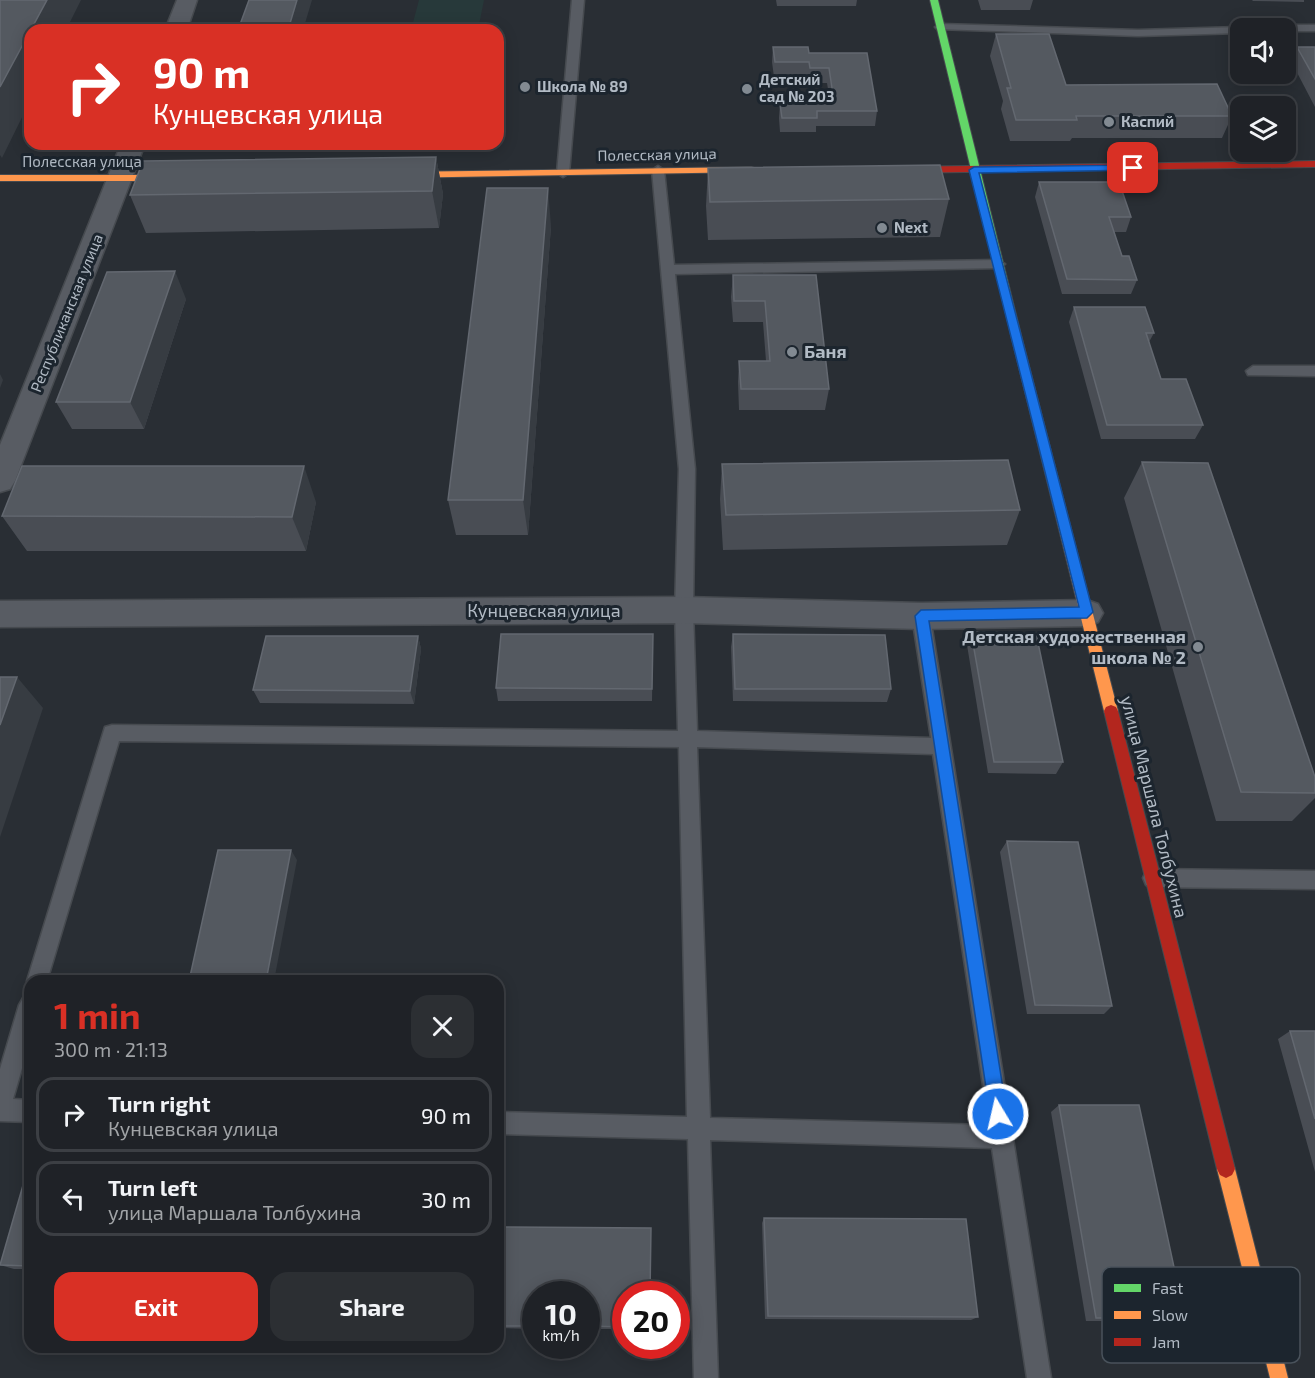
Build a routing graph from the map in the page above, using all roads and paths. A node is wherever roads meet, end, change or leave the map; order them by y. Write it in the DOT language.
graph roads {
  1 [pos="188,0"];
  2 [pos="578,0"];
  3 [pos="934,0"];
  4 [pos="178,24"];
  5 [pos="940,27"];
  6 [pos="1296,28"];
  7 [pos="1315,28"];
  8 [pos="1230,30"];
  9 [pos="131,150"];
  10 [pos="1315,164"];
  11 [pos="658,170"];
  12 [pos="763,170"];
  13 [pos="880,170"];
  14 [pos="974,170"];
  15 [pos="563,173"];
  16 [pos="384,176"];
  17 [pos="0,178"];
  18 [pos="192,178"];
  19 [pos="120,179"];
  20 [pos="998,264"];
  21 [pos="668,270"];
  22 [pos="1253,371"];
  23 [pos="1315,371"];
  24 [pos="0,481"];
  25 [pos="684,610"];
  26 [pos="1087,612"];
  27 [pos="0,614"];
  28 [pos="921,616"];
  29 [pos="688,739"];
  30 [pos="942,746"];
  31 [pos="1153,878"];
  32 [pos="1315,880"];
  33 [pos="39,975"];
  34 [pos="24,1026"];
  35 [pos="0,1108"];
  36 [pos="24,1110"];
  37 [pos="504,1123"];
  38 [pos="697,1129"];
  39 [pos="1002,1137"];
  40 [pos="1251,1267"];
  41 [pos="1275,1363"];
  42 [pos="706,1378"];
  43 [pos="1039,1378"];
  44 [pos="1279,1378"];
  1 -- 4 [label="street"];
  2 -- 15 [label="lane"];
  3 -- 5 [label="street, улица Маршала Толбухина"];
  5 -- 8 [label="lane"];
  5 -- 14 [label="street, улица Маршала Толбухина"];
  6 -- 7 [label="lane"];
  9 -- 19 [label="street, Республиканская улица"];
  10 -- 14 [label="street"];
  11 -- 12 [label="street, Полесская улица"];
  11 -- 15 [label="street, Полесская улица"];
  11 -- 21 [label="lane"];
  13 -- 14 [label="street"];
  14 -- 20 [label="street, улица Маршала Толбухина"];
  15 -- 16 [label="street, Полесская улица"];
  17 -- 19 [label="street, Полесская улица"];
  18 -- 19 [label="street, Полесская улица"];
  19 -- 24 [label="street, Республиканская улица"];
  20 -- 21 [label="lane"];
  20 -- 26 [label="street, улица Маршала Толбухина"];
  21 -- 25 [label="lane"];
  22 -- 23 [label="lane"];
  25 -- 27 [label="street, Кунцевская улица"];
  25 -- 28 [label="street, Кунцевская улица"];
  25 -- 29 [label="lane"];
  26 -- 28 [label="street, Кунцевская улица"];
  26 -- 31 [label="street, улица Маршала Толбухина"];
  28 -- 30 [label="lane"];
  29 -- 30 [label="lane"];
  29 -- 33 [label="lane"];
  29 -- 38 [label="lane"];
  30 -- 39 [label="lane"];
  31 -- 32 [label="lane"];
  31 -- 40 [label="street, улица Маршала Толбухина"];
  34 -- 35 [label="lane"];
  35 -- 36 [label="lane"];
  37 -- 38 [label="lane"];
  38 -- 39 [label="lane"];
  38 -- 42 [label="lane"];
  39 -- 43 [label="lane"];
  41 -- 44 [label="street, улица Маршала Толбухина"];
}
